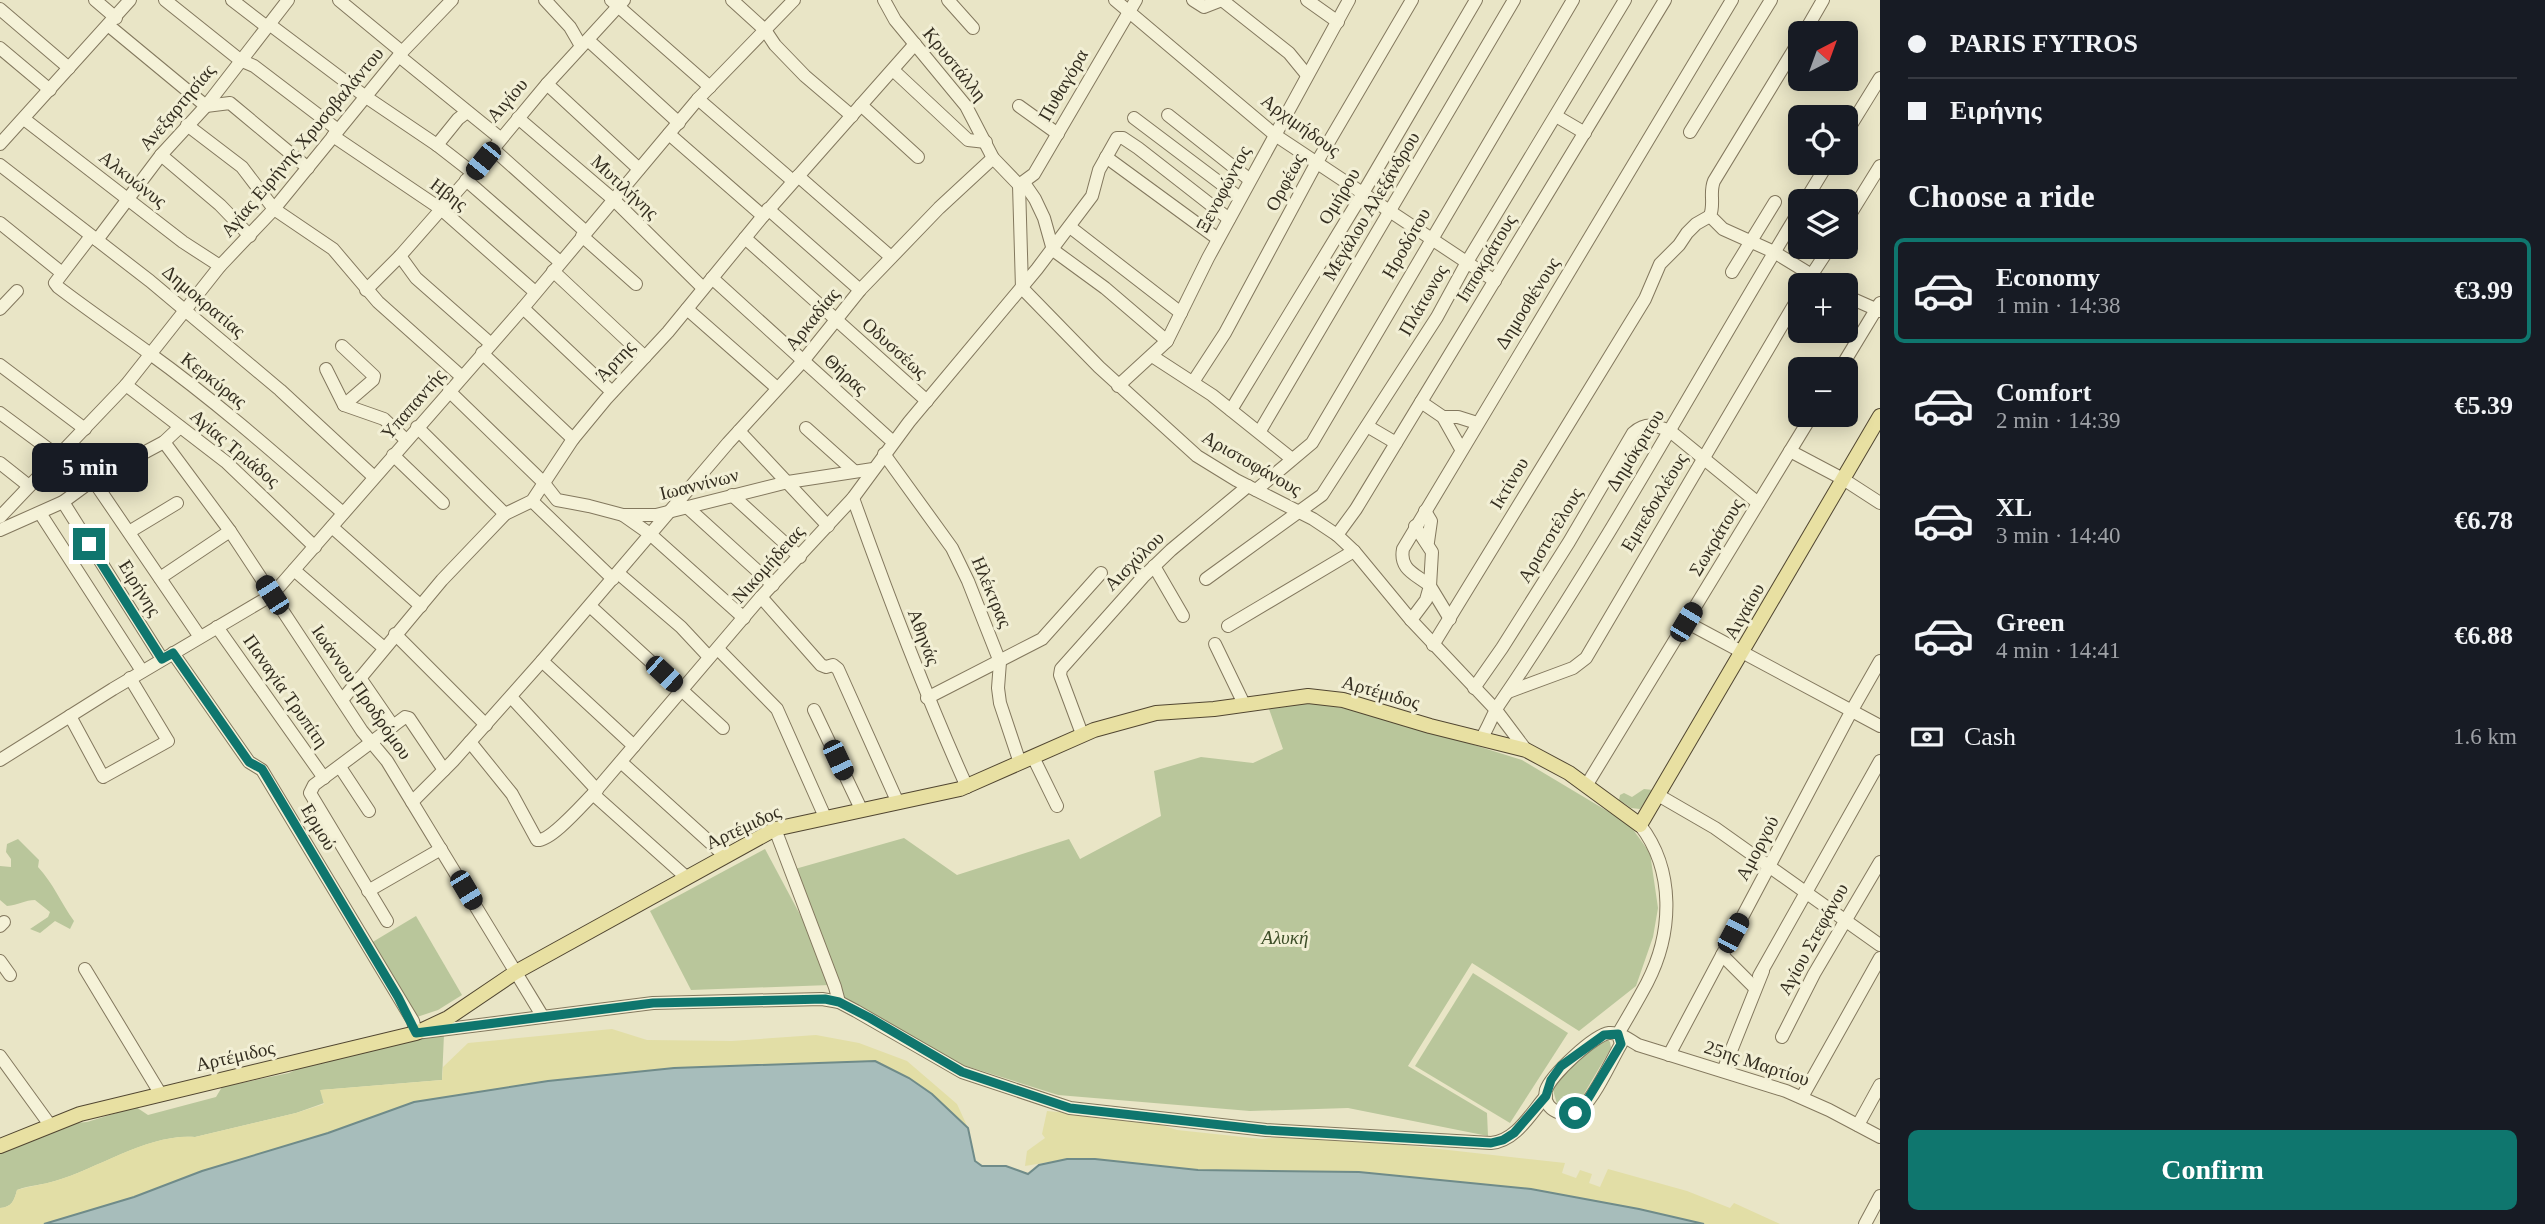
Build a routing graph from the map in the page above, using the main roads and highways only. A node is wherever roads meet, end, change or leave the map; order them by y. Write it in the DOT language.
graph roads {
  1 [pos="1880,416"];
  2 [pos="1640,825"];
  3 [pos="0,1146"];
  1 -- 2 [label="main road, Αιγαίου"];
  2 -- 3 [label="main road, Αρτέμιδος"];
}
